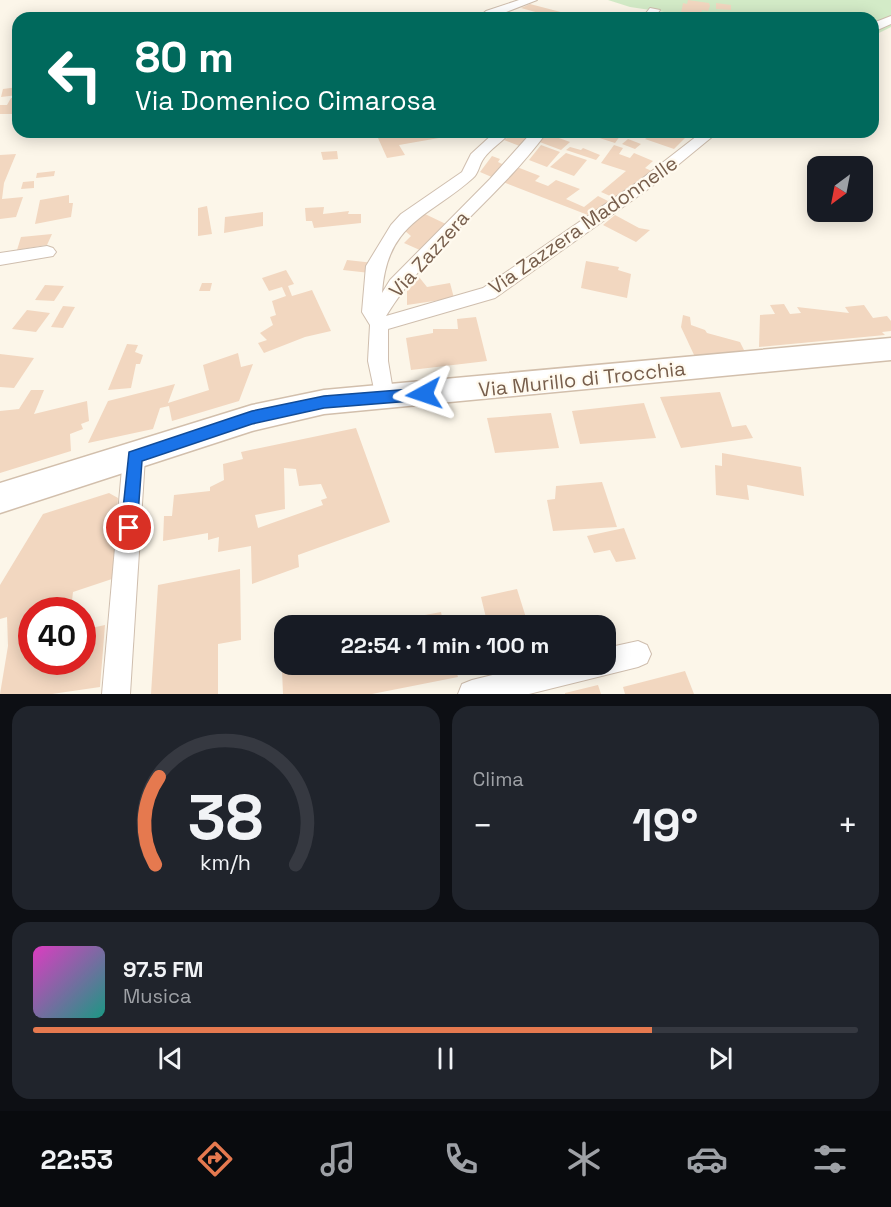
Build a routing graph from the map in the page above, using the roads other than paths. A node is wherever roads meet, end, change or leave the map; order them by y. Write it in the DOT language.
graph roads {
  1 [pos="531,0"];
  2 [pos="493,12"];
  3 [pos="496,138"];
  4 [pos="535,138"];
  5 [pos="703,138"];
  6 [pos="47,252"];
  7 [pos="0,259"];
  8 [pos="378,321"];
  9 [pos="891,349"];
  10 [pos="384,397"];
  11 [pos="134,457"];
  12 [pos="0,498"];
  13 [pos="638,654"];
  14 [pos="616,660"];
  15 [pos="551,675"];
  16 [pos="116,694"];
  17 [pos="472,694"];
  1 -- 2 [label="street"];
  3 -- 8 [label="street"];
  4 -- 8 [label="street, Via Zazzera"];
  5 -- 8 [label="street, Via Zazzera Madonnelle"];
  6 -- 7 [label="street"];
  8 -- 10 [label="street"];
  9 -- 10 [label="street, Via Murillo di Trocchia"];
  10 -- 11 [label="street, Via Murillo di Trocchia"];
  11 -- 12 [label="street, Via Murillo di Trocchia"];
  11 -- 16 [label="street"];
  13 -- 14 [label="street"];
  15 -- 17 [label="street"];
}
